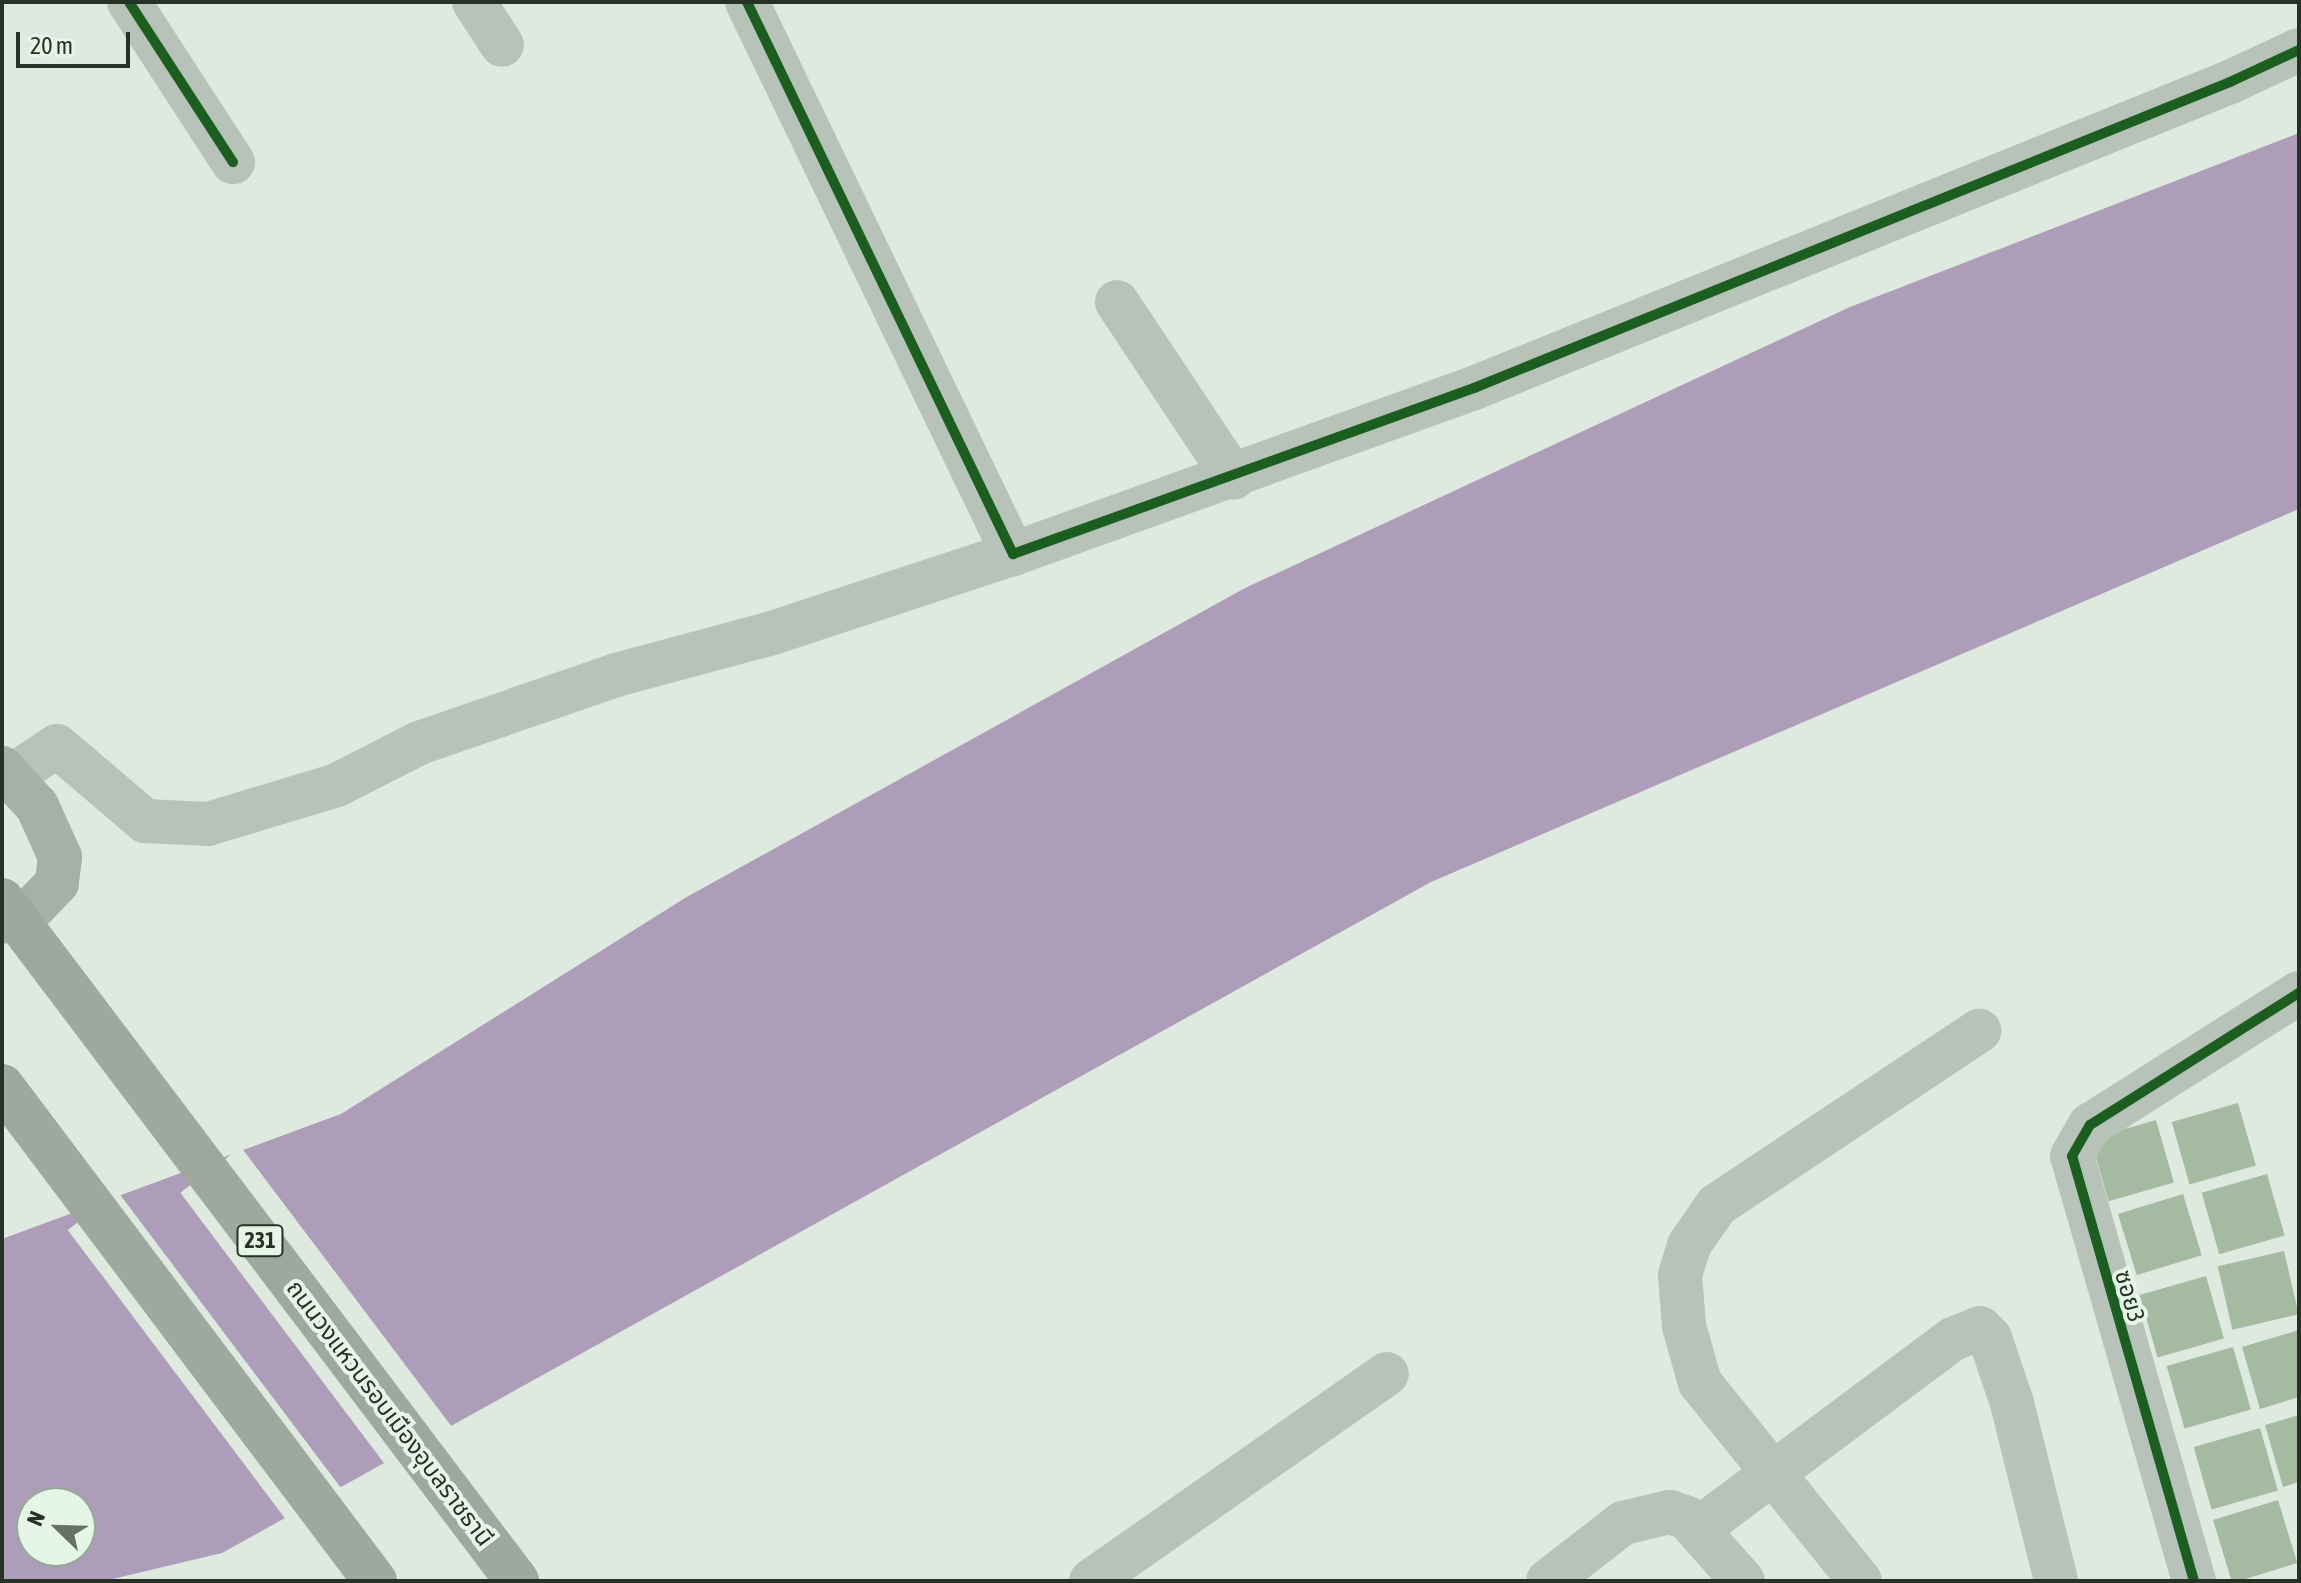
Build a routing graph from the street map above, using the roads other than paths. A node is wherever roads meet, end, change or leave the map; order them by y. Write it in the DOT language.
graph roads {
  1 [pos="129,2"];
  2 [pos="474,2"];
  3 [pos="747,2"];
  4 [pos="502,45"];
  5 [pos="2299,50"];
  6 [pos="233,162"];
  7 [pos="1117,302"];
  8 [pos="1234,478"];
  9 [pos="1013,554"];
  10 [pos="6,772"];
  11 [pos="2,900"];
  12 [pos="2,922"];
  13 [pos="2298,998"];
  14 [pos="1979,1031"];
  15 [pos="2,1086"];
  16 [pos="1387,1374"];
  17 [pos="1773,1469"];
  18 [pos="1698,1529"];
  19 [pos="1575,1573"];
  20 [pos="375,1581"];
  21 [pos="517,1581"];
  22 [pos="1091,1581"];
  23 [pos="1743,1581"];
  24 [pos="1860,1581"];
  25 [pos="2056,1581"];
  26 [pos="2194,1581"];
  1 -- 6 [label="street"];
  2 -- 4 [label="street"];
  3 -- 9 [label="street"];
  5 -- 8 [label="street"];
  7 -- 8 [label="street"];
  8 -- 9 [label="street"];
  9 -- 10 [label="street"];
  10 -- 12 [label="main road"];
  11 -- 21 [label="highway, ถนนวงแหวนรอบเมืองอุบลราชธานี / 231, bridge"];
  13 -- 26 [label="street, ซอย3"];
  14 -- 17 [label="street"];
  15 -- 20 [label="highway"];
  16 -- 22 [label="street"];
  17 -- 18 [label="street"];
  17 -- 24 [label="street"];
  17 -- 25 [label="street"];
  18 -- 19 [label="street"];
  18 -- 23 [label="street"];
}
